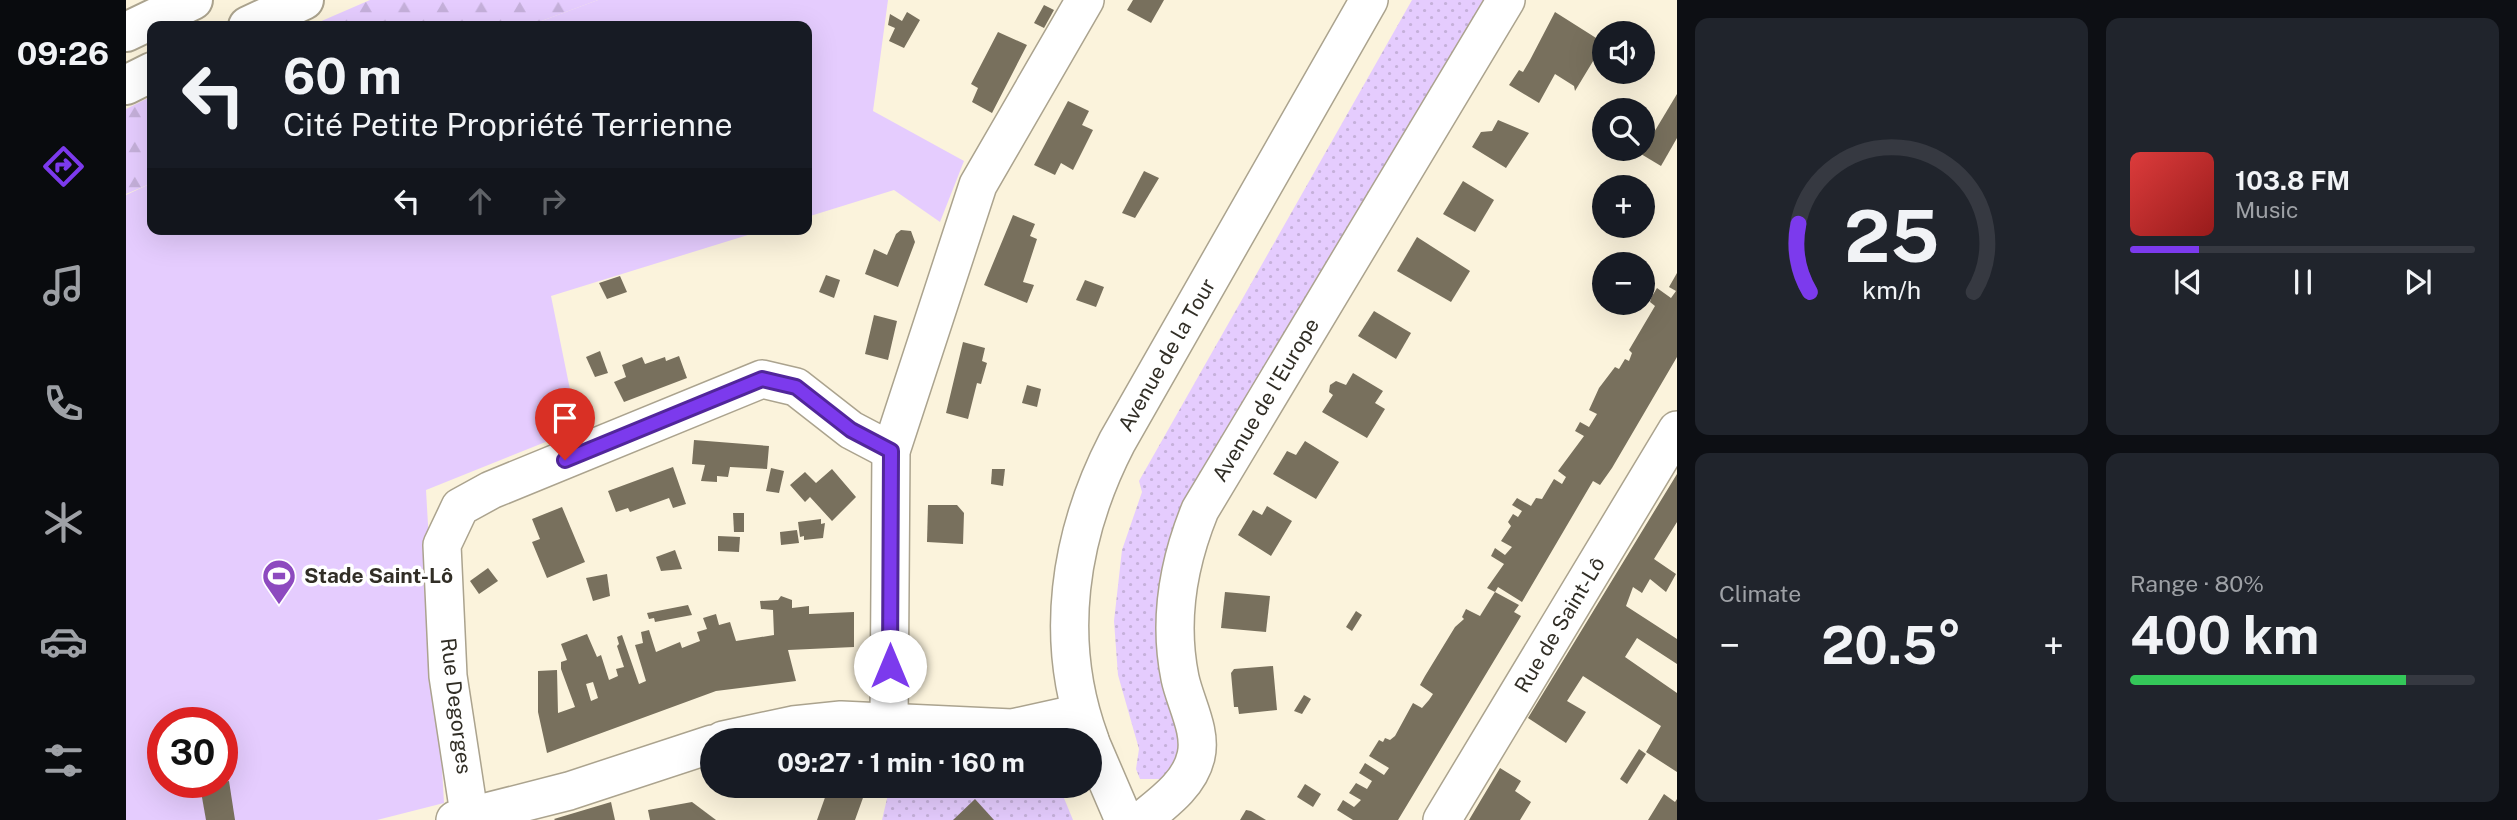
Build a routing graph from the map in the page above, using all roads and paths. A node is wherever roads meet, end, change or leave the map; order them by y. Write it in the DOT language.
graph roads {
  1 [pos="193,0"];
  2 [pos="304,0"];
  3 [pos="1085,0"];
  4 [pos="1369,0"];
  5 [pos="1506,0"];
  6 [pos="149,21"];
  7 [pos="259,21"];
  8 [pos="147,22"];
  9 [pos="126,32"];
  10 [pos="147,74"];
  11 [pos="126,85"];
  12 [pos="1677,430"];
  13 [pos="891,451"];
  14 [pos="890,720"];
  15 [pos="779,728"];
  16 [pos="1012,728"];
  17 [pos="1086,728"];
  18 [pos="700,748"];
  19 [pos="1102,767"];
  20 [pos="465,820"];
  21 [pos="1124,820"];
  22 [pos="1142,820"];
  23 [pos="1442,820"];
  1 -- 6 [label="main road"];
  2 -- 7 [label="main road"];
  3 -- 13 [label="street"];
  4 -- 17 [label="street, Avenue de la Tour"];
  5 -- 22 [label="street, Avenue de l'Europe"];
  8 -- 9 [label="main road"];
  10 -- 11 [label="main road"];
  12 -- 23 [label="street, Rue de Saint-Lô"];
  13 -- 14 [label="street"];
  13 -- 20 [label="street, Rue Degorges"];
  14 -- 15 [label="street"];
  14 -- 16 [label="street"];
  18 -- 20 [label="street"];
  19 -- 21 [label="street, Avenue de la Tour"];
}
